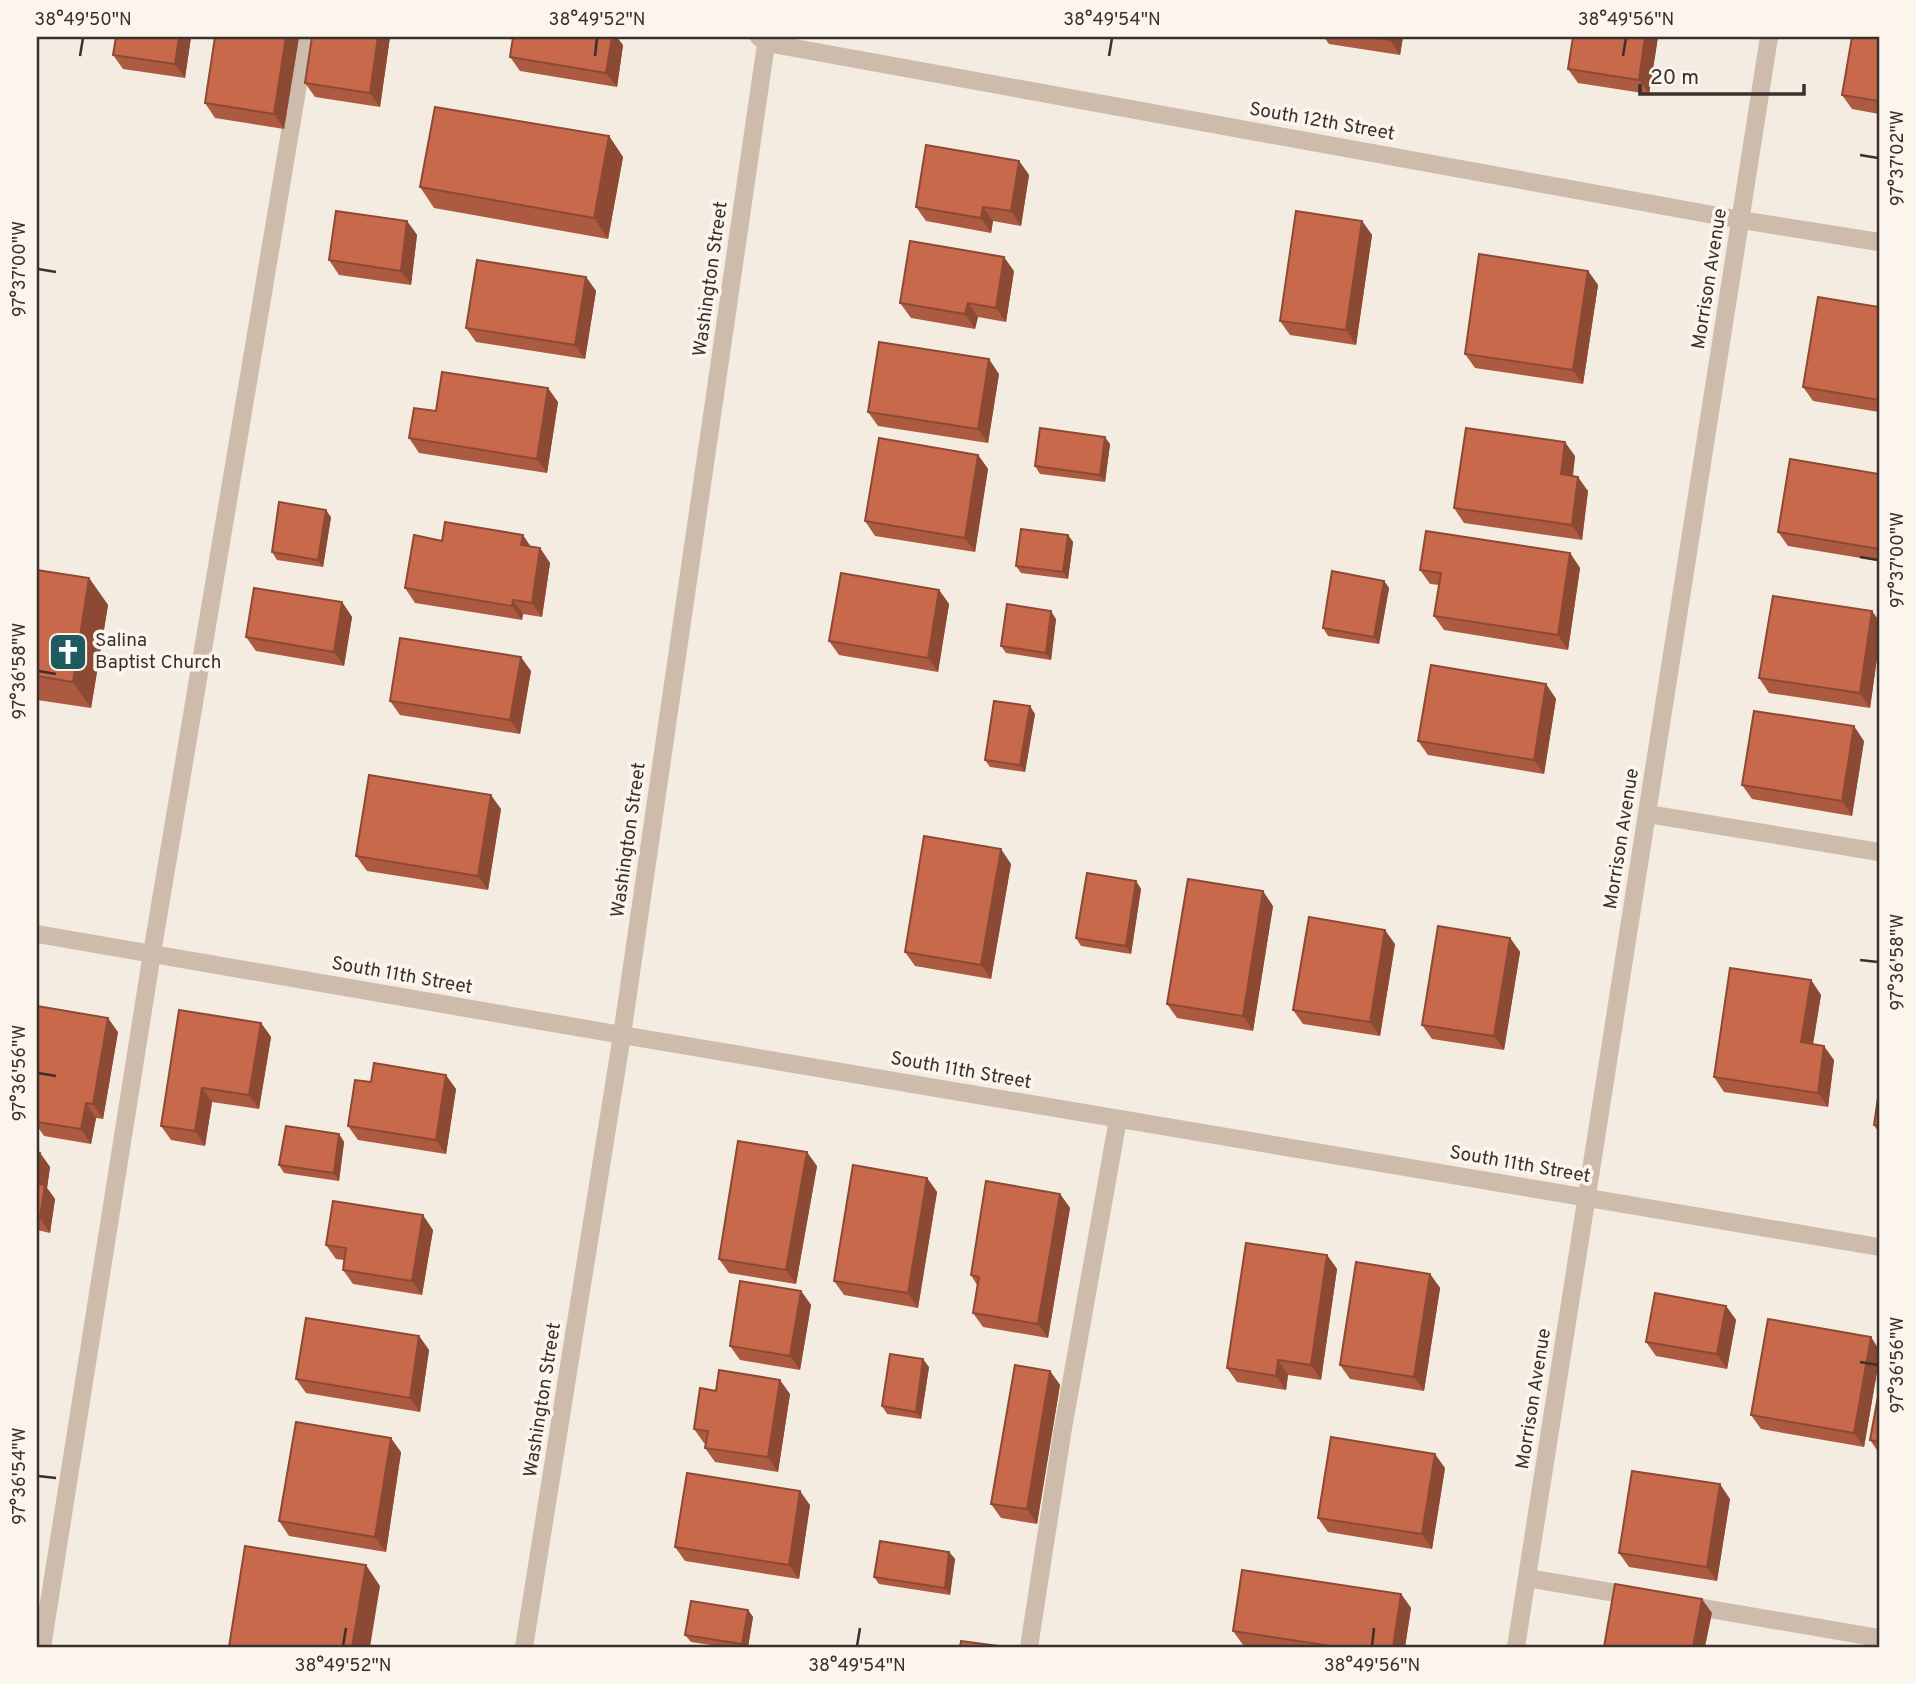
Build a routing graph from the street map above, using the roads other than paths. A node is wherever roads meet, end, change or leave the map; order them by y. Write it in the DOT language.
graph roads {
  1 [pos="306,37"];
  2 [pos="1769,37"];
  3 [pos="764,39"];
  4 [pos="1741,219"];
  5 [pos="1879,242"];
  6 [pos="1647,814"];
  7 [pos="1879,852"];
  8 [pos="37,934"];
  9 [pos="152,953"];
  10 [pos="622,1035"];
  11 [pos="1118,1119"];
  12 [pos="1587,1198"];
  13 [pos="1879,1247"];
  14 [pos="1527,1578"];
  15 [pos="1879,1638"];
  16 [pos="42,1647"];
  17 [pos="524,1647"];
  18 [pos="1028,1647"];
  19 [pos="1516,1647"];
  1 -- 9 [label="street"];
  2 -- 4 [label="street, Morrison Avenue"];
  3 -- 4 [label="street, South 12th Street"];
  3 -- 10 [label="street, Washington Street"];
  4 -- 5 [label="street, South 12th Street"];
  4 -- 6 [label="street, Morrison Avenue"];
  6 -- 7 [label="street"];
  6 -- 12 [label="street, Morrison Avenue"];
  8 -- 9 [label="street, South 11th Street"];
  9 -- 10 [label="street, South 11th Street"];
  9 -- 16 [label="street"];
  10 -- 11 [label="street, South 11th Street"];
  10 -- 17 [label="street, Washington Street"];
  11 -- 12 [label="street, South 11th Street"];
  11 -- 18 [label="street"];
  12 -- 13 [label="street, South 11th Street"];
  12 -- 14 [label="street, Morrison Avenue"];
  14 -- 15 [label="street"];
  14 -- 19 [label="street, Morrison Avenue"];
}
